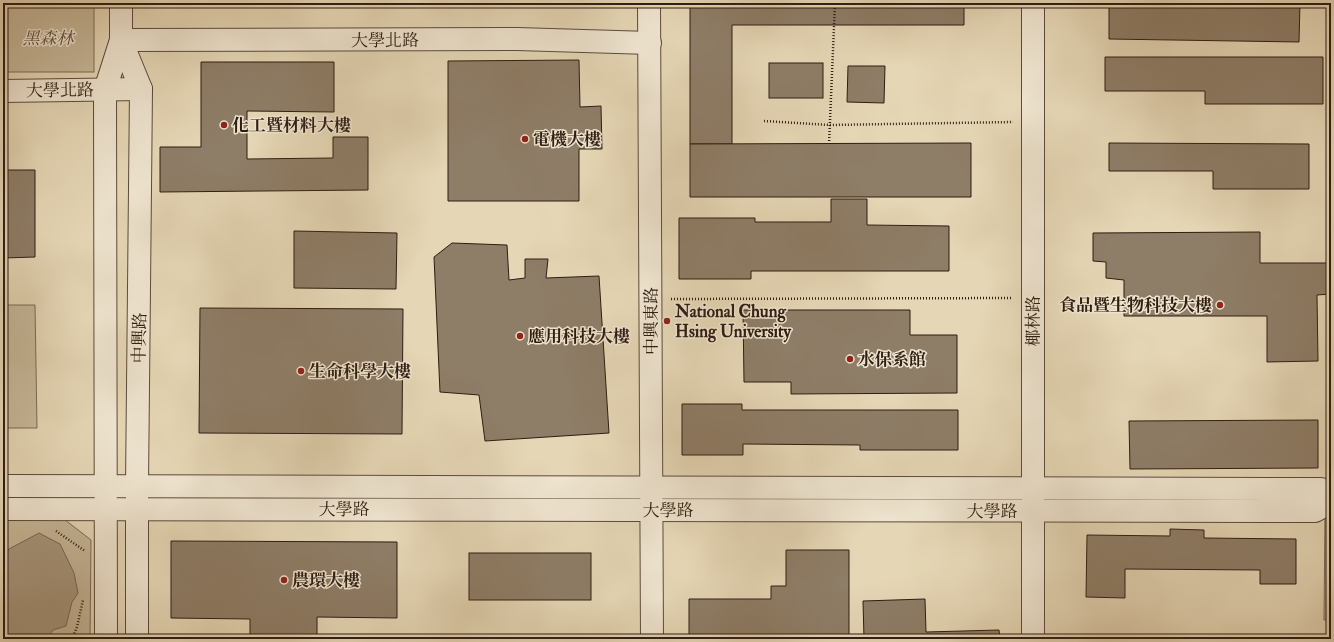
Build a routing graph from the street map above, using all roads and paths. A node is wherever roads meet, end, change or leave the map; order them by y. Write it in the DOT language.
graph roads {
  1 [pos="121,3"];
  2 [pos="650,3"];
  3 [pos="835,3"];
  4 [pos="1033,3"];
  5 [pos="121,40"];
  6 [pos="650,43"];
  7 [pos="105,90"];
  8 [pos="141,90"];
  9 [pos="3,91"];
  10 [pos="764,121"];
  11 [pos="1033,122"];
  12 [pos="830,125"];
  13 [pos="829,144"];
  14 [pos="1033,298"];
  15 [pos="651,299"];
  16 [pos="3,486"];
  17 [pos="106,486"];
  18 [pos="137,486"];
  19 [pos="652,488"];
  20 [pos="1033,488"];
  21 [pos="1331,496"];
  22 [pos="1331,502"];
  23 [pos="3,509"];
  24 [pos="106,509"];
  25 [pos="137,509"];
  26 [pos="652,510"];
  27 [pos="1033,511"];
  28 [pos="51,526"];
  29 [pos="91,555"];
  30 [pos="84,594"];
  31 [pos="72,639"];
  32 [pos="106,639"];
  33 [pos="137,639"];
  34 [pos="652,639"];
  35 [pos="1033,639"];
  1 -- 5 [label="street, 中興路"];
  2 -- 6 [label="street, 中興東路"];
  3 -- 12 [label="path"];
  4 -- 11 [label="street, 椰林路"];
  5 -- 6 [label="street, 大學北路"];
  5 -- 7 [label="street, 中興路"];
  5 -- 8 [label="street, 中興路"];
  6 -- 15 [label="street, 中興東路"];
  7 -- 8 [label="street, 大學北路"];
  7 -- 9 [label="street, 大學北路"];
  7 -- 17 [label="street, 中興路"];
  8 -- 18 [label="street, 中興路"];
  10 -- 12 [label="path"];
  11 -- 12 [label="path"];
  11 -- 14 [label="street, 椰林路"];
  12 -- 13 [label="path"];
  14 -- 15 [label="path"];
  14 -- 20 [label="street, 椰林路"];
  15 -- 19 [label="street, 中興東路"];
  16 -- 17 [label="street, 大學路"];
  17 -- 18 [label="street, 大學路"];
  17 -- 24 [label="street, 中興路"];
  18 -- 19 [label="street, 大學路"];
  18 -- 25 [label="street, 中興路"];
  19 -- 20 [label="street, 大學路"];
  19 -- 26 [label="street, 中興東路"];
  20 -- 21 [label="street, 大學路"];
  20 -- 27 [label="street, 椰林路"];
  22 -- 27 [label="street, 大學路"];
  23 -- 24 [label="street, 大學路"];
  24 -- 25 [label="street, 大學路"];
  24 -- 32 [label="street, 中興路"];
  25 -- 26 [label="street, 大學路"];
  25 -- 33 [label="street, 中興路"];
  26 -- 27 [label="street, 大學路"];
  26 -- 34 [label="street, 中興東路"];
  27 -- 35 [label="street, 椰林路"];
  28 -- 29 [label="path"];
  30 -- 31 [label="path"];
}
